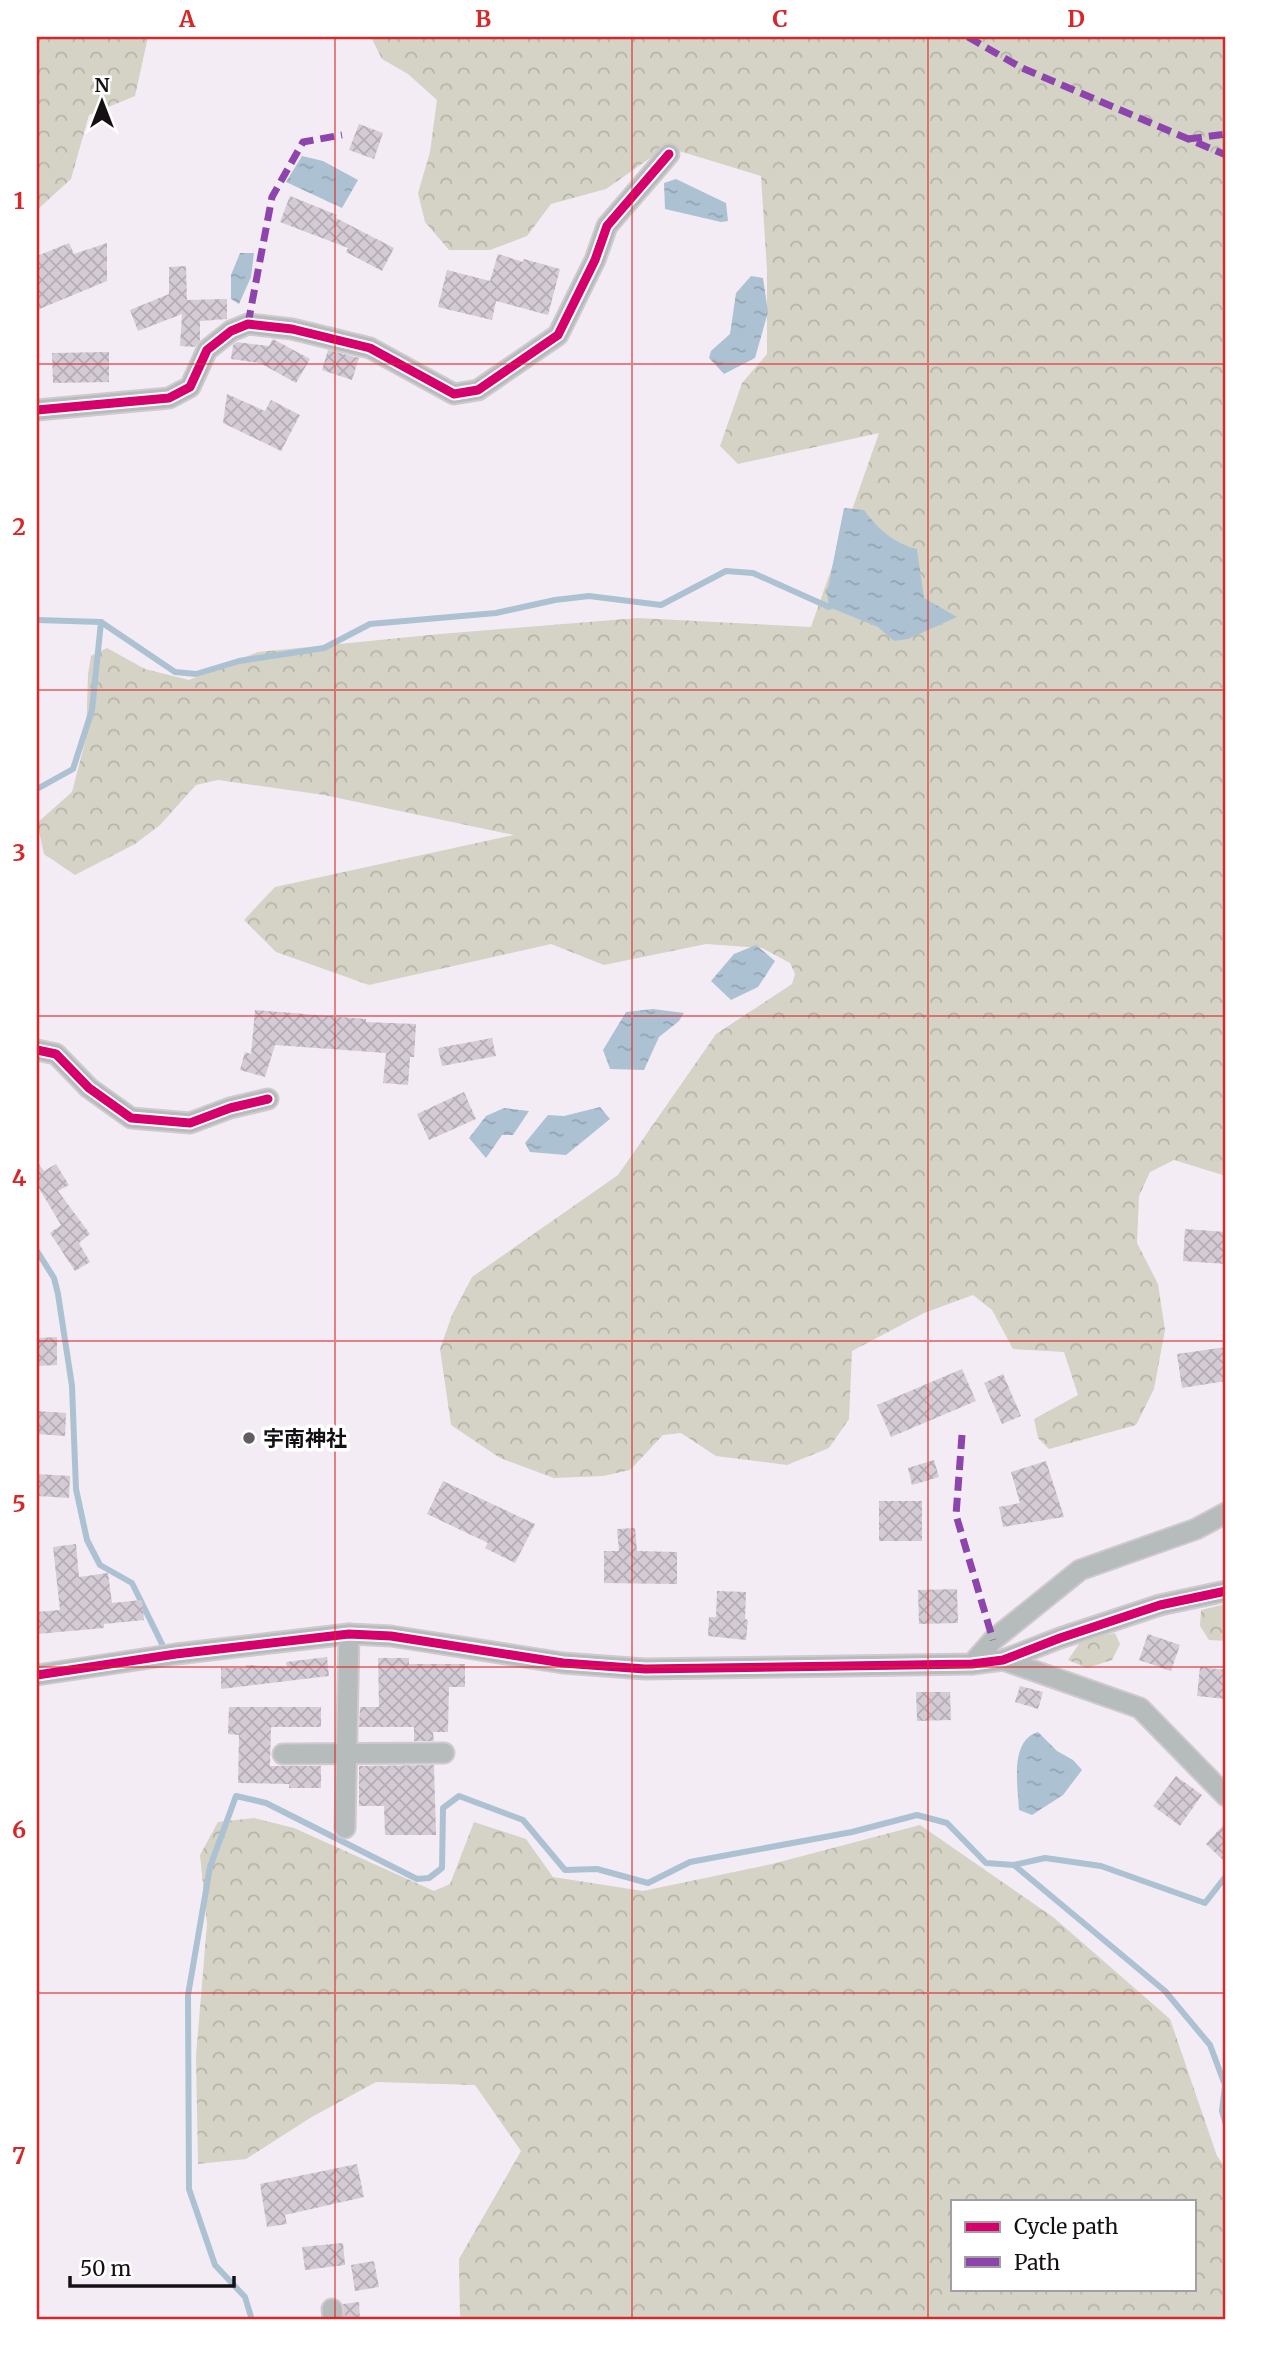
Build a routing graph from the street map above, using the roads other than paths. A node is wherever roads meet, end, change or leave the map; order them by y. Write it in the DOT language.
graph roads {
  1 [pos="669,154"];
  2 [pos="37,410"];
  3 [pos="37,1049"];
  4 [pos="268,1099"];
  5 [pos="1226,1513"];
  6 [pos="1226,1591"];
  7 [pos="349,1634"];
  8 [pos="1003,1660"];
  9 [pos="972,1664"];
  10 [pos="37,1675"];
  11 [pos="444,1753"];
  12 [pos="284,1754"];
  13 [pos="347,1754"];
  14 [pos="1226,1796"];
  15 [pos="345,1828"];
  1 -- 2 [label="street"];
  3 -- 4 [label="street"];
  5 -- 9 [label="street"];
  6 -- 8 [label="street"];
  7 -- 9 [label="street"];
  7 -- 10 [label="street"];
  7 -- 13 [label="street"];
  8 -- 9 [label="street"];
  8 -- 14 [label="street"];
  11 -- 13 [label="street"];
  12 -- 13 [label="street"];
  13 -- 15 [label="street"];
}
